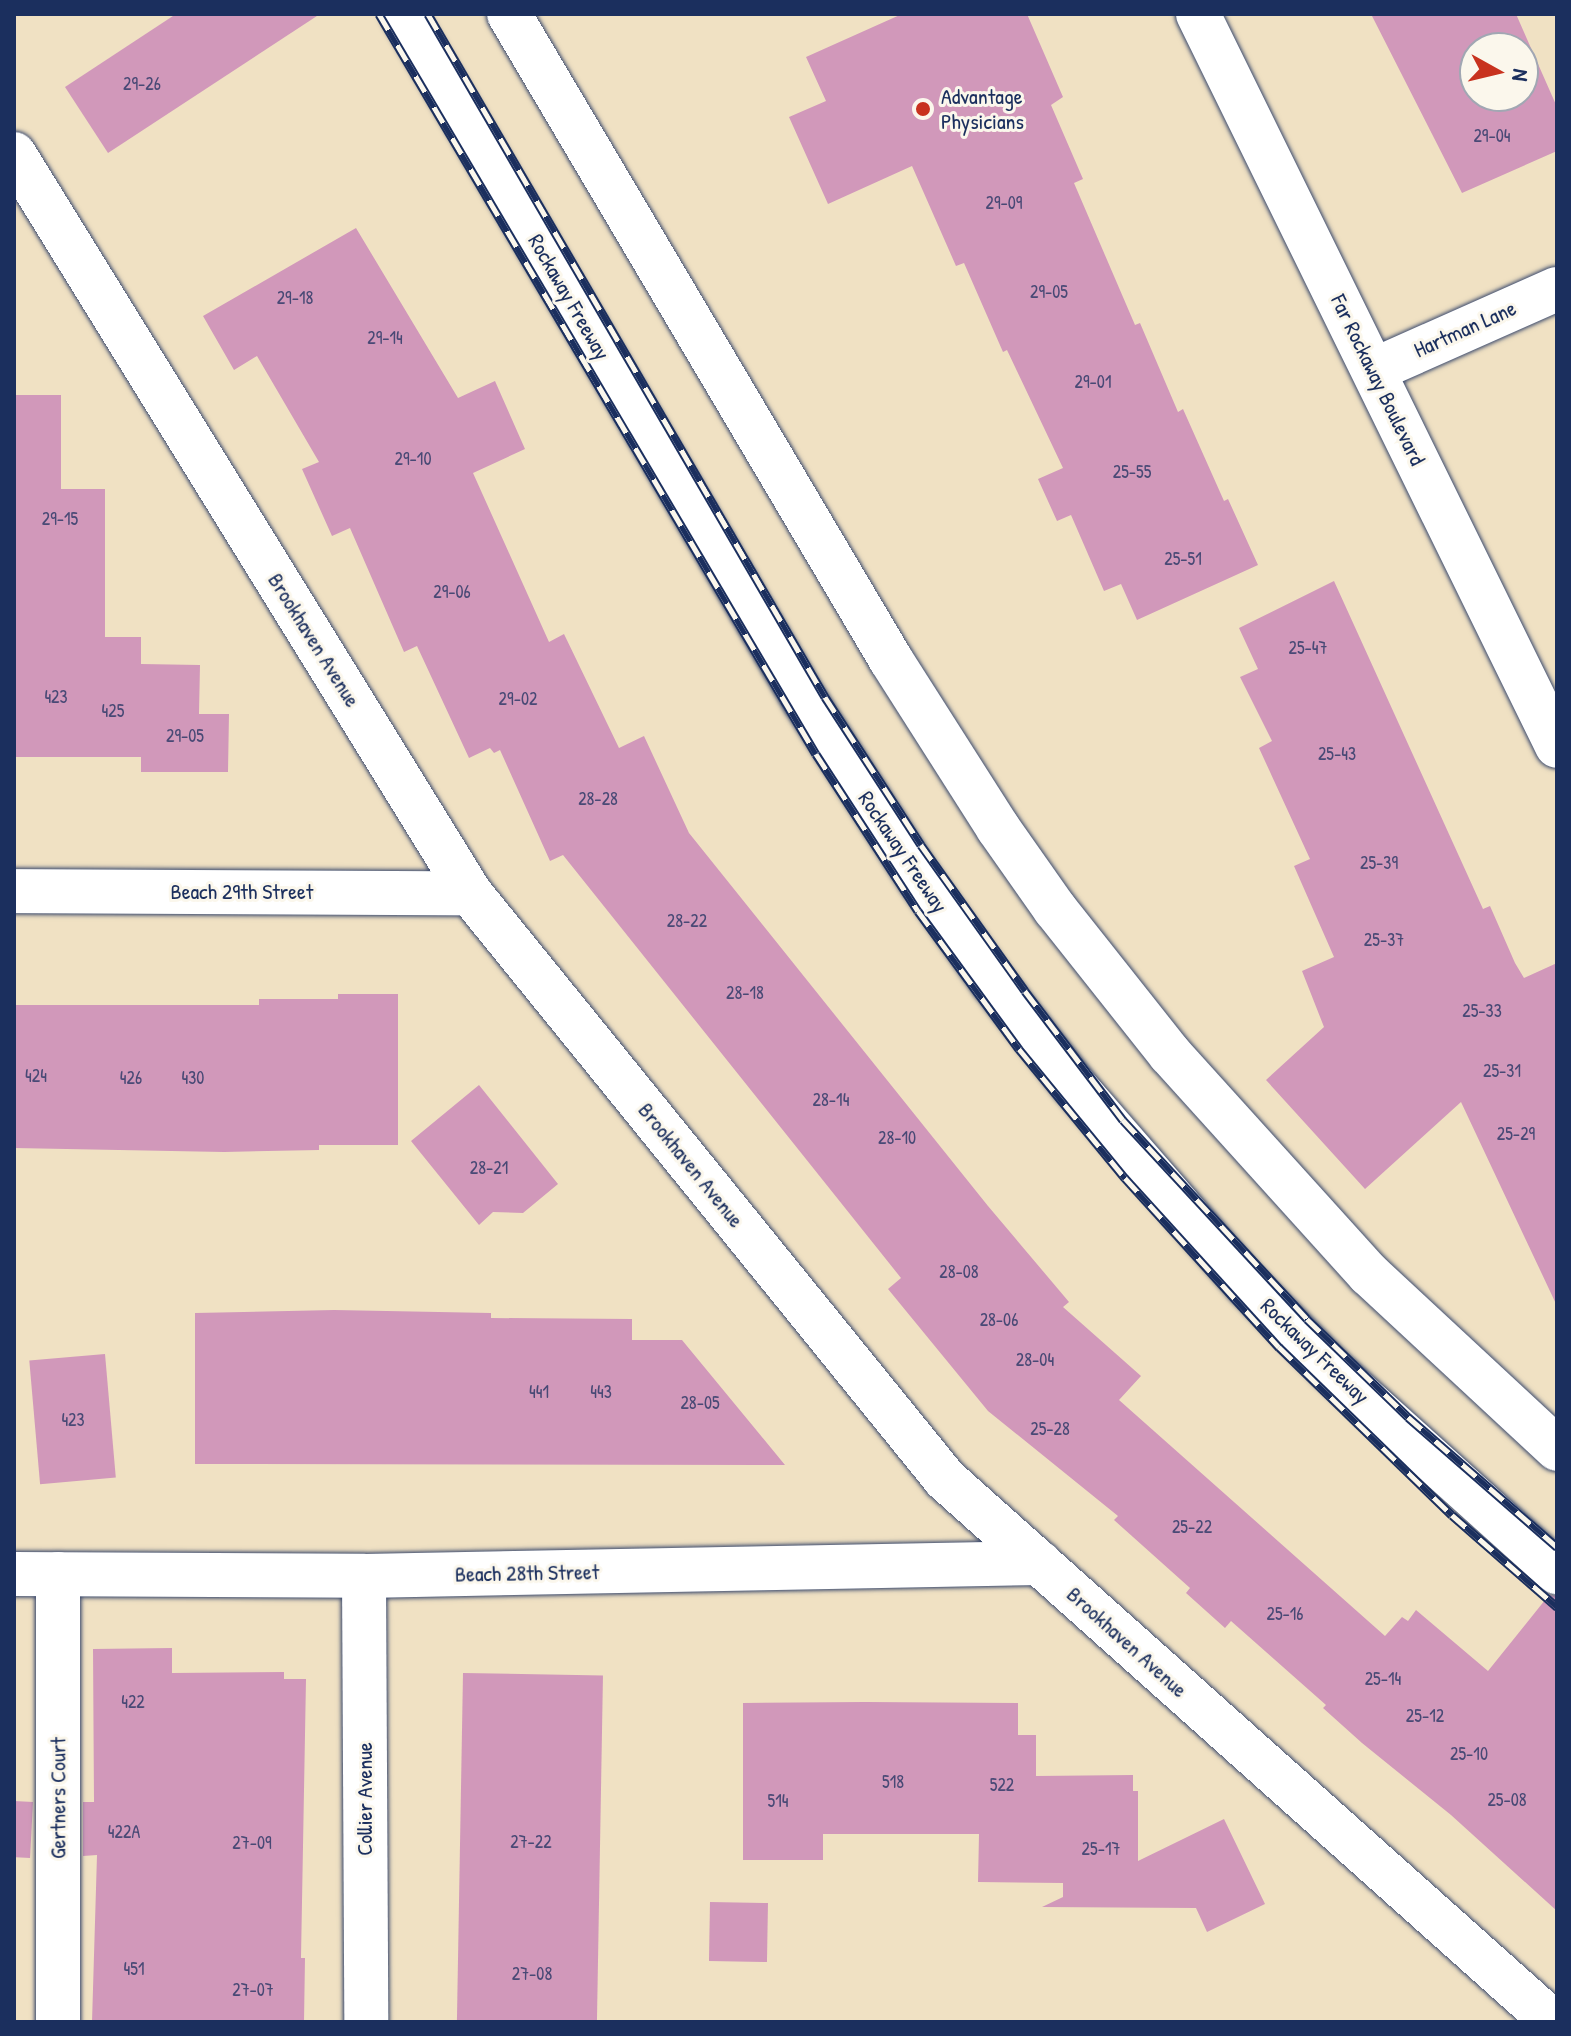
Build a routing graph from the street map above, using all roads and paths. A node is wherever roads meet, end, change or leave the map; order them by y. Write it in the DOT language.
graph roads {
  1 [pos="403,14"];
  2 [pos="509,14"];
  3 [pos="1198,14"];
  4 [pos="14,154"];
  5 [pos="30,208"];
  6 [pos="1557,289"];
  7 [pos="1374,370"];
  8 [pos="1557,746"];
  9 [pos="14,891"];
  10 [pos="470,893"];
  11 [pos="1557,1449"];
  12 [pos="1040,1563"];
  13 [pos="1557,1572"];
  14 [pos="14,1574"];
  15 [pos="58,1574"];
  16 [pos="364,1576"];
  17 [pos="58,2022"];
  18 [pos="366,2022"];
  19 [pos="1553,2022"];
  1 -- 13 [label="street, Rockaway Freeway"];
  2 -- 11 [label="street"];
  3 -- 7 [label="street, Far Rockaway Boulevard"];
  4 -- 5 [label="street, Brookhaven Avenue"];
  5 -- 10 [label="street, Brookhaven Avenue"];
  6 -- 7 [label="street, Hartman Lane"];
  7 -- 8 [label="street, Far Rockaway Boulevard"];
  9 -- 10 [label="street, Beach 29th Street"];
  10 -- 12 [label="street, Brookhaven Avenue"];
  12 -- 16 [label="street, Beach 28th Street"];
  12 -- 19 [label="street, Brookhaven Avenue"];
  14 -- 15 [label="street, Beach 28th Street"];
  15 -- 16 [label="street, Beach 28th Street"];
  15 -- 17 [label="street, Gertners Court"];
  16 -- 18 [label="street, Collier Avenue"];
}
